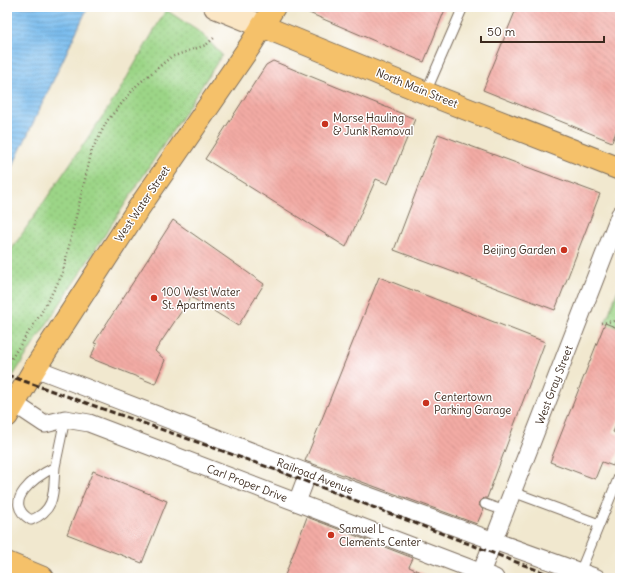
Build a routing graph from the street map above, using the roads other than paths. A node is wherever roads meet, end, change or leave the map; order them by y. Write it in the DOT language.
graph roads {
  1 [pos="215,7"];
  2 [pos="274,7"];
  3 [pos="463,7"];
  4 [pos="262,26"];
  5 [pos="426,92"];
  6 [pos="620,169"];
  7 [pos="620,214"];
  8 [pos="35,368"];
  9 [pos="11,410"];
  10 [pos="65,420"];
  11 [pos="55,467"];
  12 [pos="308,473"];
  13 [pos="620,474"];
  14 [pos="512,492"];
  15 [pos="297,502"];
  16 [pos="485,504"];
  17 [pos="505,511"];
  18 [pos="599,524"];
  19 [pos="490,549"];
  20 [pos="7,563"];
  21 [pos="580,572"];
  22 [pos="485,576"];
  23 [pos="43,578"];
  24 [pos="597,578"];
  1 -- 4 [label="main road, North Main Street"];
  2 -- 4 [label="main road, West Water Street"];
  3 -- 5 [label="lane"];
  4 -- 5 [label="main road, North Main Street"];
  4 -- 8 [label="main road, West Water Street"];
  5 -- 6 [label="main road, North Main Street"];
  7 -- 14 [label="street, West Gray Street"];
  8 -- 9 [label="main road, West Water Street"];
  8 -- 12 [label="street, Railroad Avenue"];
  9 -- 10 [label="street, Carl Proper Drive"];
  10 -- 11 [label="lane"];
  10 -- 15 [label="street, Carl Proper Drive"];
  11 -- 11 [label="lane"];
  12 -- 15 [label="street"];
  12 -- 19 [label="street, Railroad Avenue"];
  13 -- 18 [label="lane"];
  14 -- 17 [label="street, West Gray Street"];
  14 -- 18 [label="lane"];
  15 -- 22 [label="street, Carl Proper Drive"];
  16 -- 17 [label="lane"];
  17 -- 19 [label="street, West Gray Street"];
  18 -- 21 [label="lane"];
  19 -- 21 [label="street, Railroad Avenue"];
  19 -- 22 [label="street, West Gray Street"];
  20 -- 23 [label="main road"];
  21 -- 24 [label="street, Railroad Avenue"];
}
